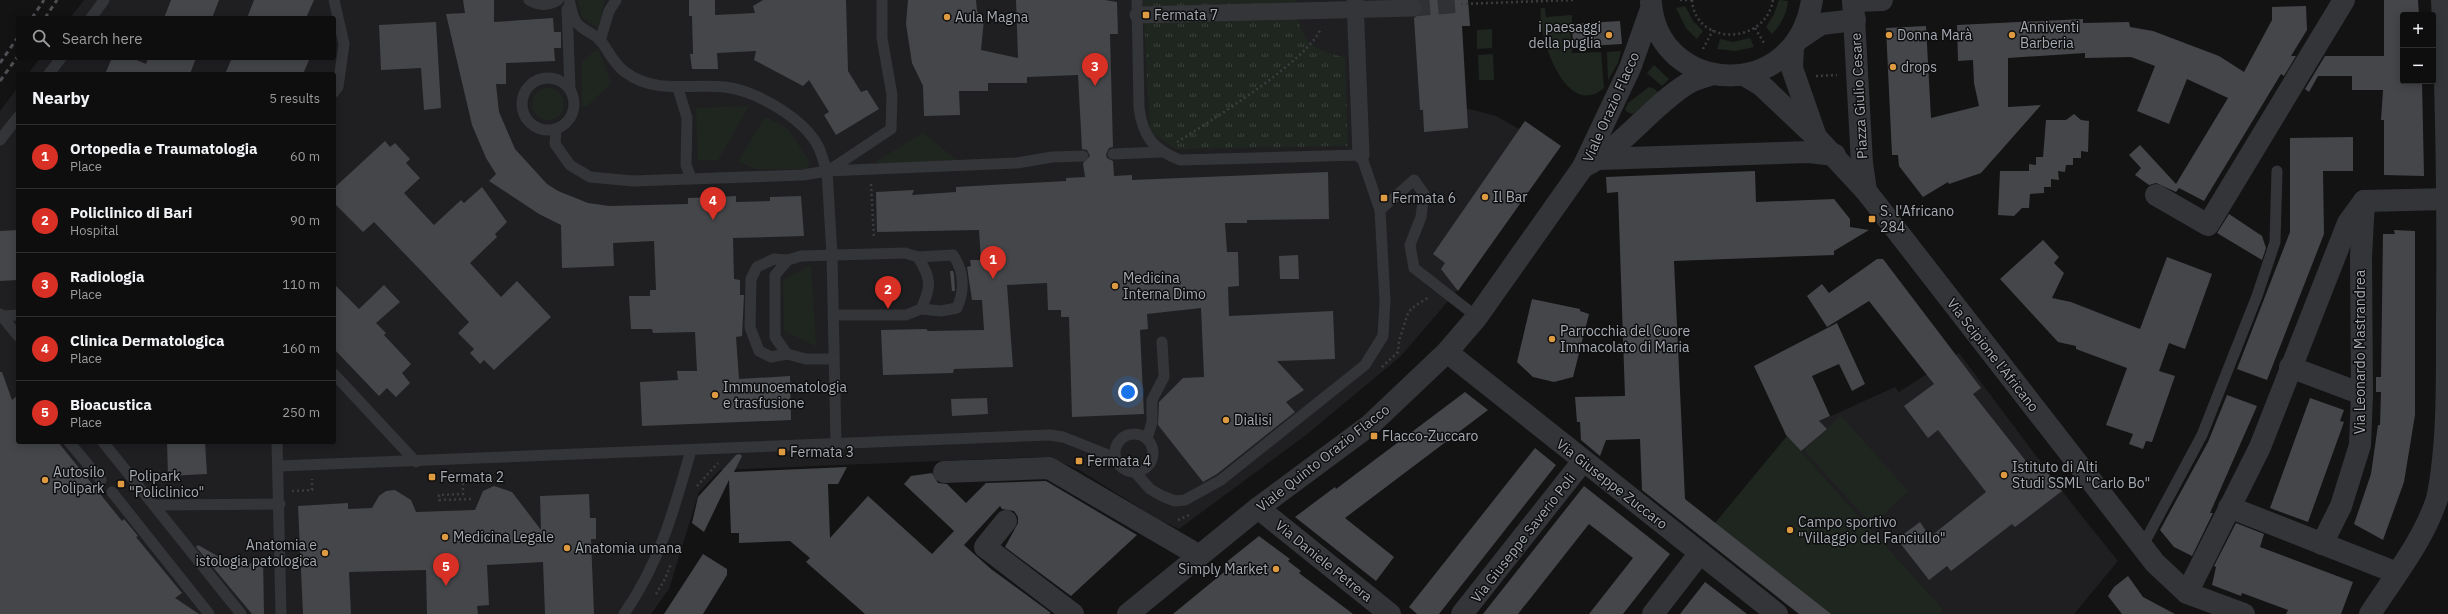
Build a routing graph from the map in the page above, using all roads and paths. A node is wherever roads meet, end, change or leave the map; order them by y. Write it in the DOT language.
graph roads {
  1 [pos="104,0"];
  2 [pos="334,0"];
  3 [pos="529,0"];
  4 [pos="558,0"];
  5 [pos="568,0"];
  6 [pos="616,0"];
  7 [pos="882,0"];
  8 [pos="1573,0"];
  9 [pos="1680,0"];
  10 [pos="1692,0"];
  11 [pos="1773,0"];
  12 [pos="1812,0"];
  13 [pos="1882,0"];
  14 [pos="2344,0"];
  15 [pos="2442,0"];
  16 [pos="1462,4"];
  17 [pos="1355,5"];
  18 [pos="1651,5"];
  19 [pos="1854,7"];
  20 [pos="1138,8"];
  21 [pos="1414,8"];
  22 [pos="1328,10"];
  23 [pos="92,16"];
  24 [pos="1755,28"];
  25 [pos="1713,30"];
  26 [pos="600,41"];
  27 [pos="1771,42"];
  28 [pos="1797,43"];
  29 [pos="1698,46"];
  30 [pos="1703,50"];
  31 [pos="1709,52"];
  32 [pos="60,60"];
  33 [pos="1840,70"];
  34 [pos="51,72"];
  35 [pos="1713,74"];
  36 [pos="1744,75"];
  37 [pos="1810,76"];
  38 [pos="678,88"];
  39 [pos="570,89"];
  40 [pos="336,90"];
  41 [pos="16,120"];
  42 [pos="556,129"];
  43 [pos="1816,136"];
  44 [pos="0,140"];
  45 [pos="1161,152"];
  46 [pos="1113,154"];
  47 [pos="1361,155"];
  48 [pos="1835,155"];
  49 [pos="1083,156"];
  50 [pos="1591,163"];
  51 [pos="827,171"];
  52 [pos="2277,171"];
  53 [pos="691,178"];
  54 [pos="2448,181"];
  55 [pos="1866,191"];
  56 [pos="2156,195"];
  57 [pos="2448,199"];
  58 [pos="2364,201"];
  59 [pos="1380,210"];
  60 [pos="832,255"];
  61 [pos="918,257"];
  62 [pos="788,260"];
  63 [pos="921,310"];
  64 [pos="1,315"];
  65 [pos="16,315"];
  66 [pos="833,315"];
  67 [pos="1476,316"];
  68 [pos="16,334"];
  69 [pos="1162,342"];
  70 [pos="1447,352"];
  71 [pos="786,354"];
  72 [pos="834,359"];
  73 [pos="2290,367"];
  74 [pos="336,376"];
  75 [pos="2362,394"];
  76 [pos="2448,398"];
  77 [pos="1147,439"];
  78 [pos="71,444"];
  79 [pos="105,444"];
  80 [pos="278,444"];
  81 [pos="836,444"];
  82 [pos="691,450"];
  83 [pos="1116,458"];
  84 [pos="416,462"];
  85 [pos="1583,462"];
  86 [pos="312,465"];
  87 [pos="279,466"];
  88 [pos="944,472"];
  89 [pos="1134,472"];
  90 [pos="101,480"];
  91 [pos="463,483"];
  92 [pos="280,491"];
  93 [pos="112,492"];
  94 [pos="472,499"];
  95 [pos="154,504"];
  96 [pos="280,504"];
  97 [pos="2229,507"];
  98 [pos="1258,508"];
  99 [pos="1006,521"];
  100 [pos="2322,544"];
  101 [pos="2142,548"];
  102 [pos="1700,553"];
  103 [pos="1198,555"];
  104 [pos="2397,573"];
  105 [pos="2187,592"];
  106 [pos="209,614"];
  107 [pos="242,614"];
  108 [pos="281,614"];
  109 [pos="624,614"];
  110 [pos="1073,614"];
  111 [pos="1128,614"];
  112 [pos="1390,614"];
  113 [pos="1462,614"];
  114 [pos="1653,614"];
  115 [pos="1777,614"];
  116 [pos="2244,614"];
  117 [pos="2370,614"];
  1 -- 23 [label="lane"];
  2 -- 40 [label="lane"];
  3 -- 4 [label="lane"];
  5 -- 26 [label="lane"];
  5 -- 39 [label="lane"];
  6 -- 26 [label="lane"];
  7 -- 51 [label="lane"];
  8 -- 16 [label="path"];
  9 -- 10 [label="path"];
  10 -- 25 [label="path"];
  11 -- 24 [label="path"];
  12 -- 28 [label="street"];
  13 -- 19 [label="street"];
  14 -- 56 [label="street"];
  15 -- 54 [label="street"];
  17 -- 21 [label="street"];
  17 -- 22 [label="street"];
  17 -- 47 [label="street"];
  18 -- 35 [label="street"];
  18 -- 50 [label="street, Viale Orazio Flacco"];
  19 -- 28 [label="street"];
  19 -- 55 [label="street, Piazza Giulio Cesare"];
  20 -- 22 [label="street"];
  20 -- 45 [label="lane"];
  22 -- 45 [label="path"];
  24 -- 25 [label="path"];
  24 -- 27 [label="path"];
  25 -- 30 [label="path"];
  26 -- 38 [label="lane"];
  28 -- 36 [label="street"];
  28 -- 43 [label="street, Via Scipione l'Africano"];
  29 -- 30 [label="path"];
  30 -- 31 [label="path"];
  32 -- 34 [label="lane"];
  33 -- 37 [label="path"];
  35 -- 36 [label="street"];
  35 -- 50 [label="street, Viale Orazio Flacco"];
  36 -- 43 [label="street, Via Scipione l'Africano"];
  38 -- 51 [label="lane"];
  38 -- 53 [label="lane"];
  39 -- 42 [label="lane"];
  39 -- 42 [label="lane"];
  41 -- 44 [label="lane"];
  42 -- 53 [label="lane"];
  43 -- 48 [label="street, Via Scipione l'Africano"];
  45 -- 46 [label="lane"];
  45 -- 47 [label="lane"];
  47 -- 59 [label="lane"];
  48 -- 50 [label="street"];
  48 -- 55 [label="street, Via Scipione l'Africano"];
  49 -- 51 [label="lane"];
  50 -- 67 [label="street, Viale Quinto Orazio Flacco"];
  51 -- 53 [label="lane"];
  51 -- 60 [label="lane"];
  52 -- 101 [label="lane"];
  54 -- 57 [label="street"];
  55 -- 101 [label="street, Via Scipione l'Africano"];
  57 -- 58 [label="street"];
  57 -- 76 [label="street"];
  58 -- 73 [label="street, Via Leonardo Mastrandrea"];
  58 -- 75 [label="street, Via Leonardo Mastrandrea"];
  59 -- 67 [label="lane"];
  59 -- 89 [label="lane"];
  60 -- 61 [label="lane"];
  60 -- 62 [label="lane"];
  60 -- 66 [label="lane"];
  61 -- 63 [label="lane"];
  61 -- 63 [label="lane"];
  62 -- 71 [label="lane"];
  62 -- 71 [label="lane"];
  63 -- 66 [label="lane"];
  64 -- 65 [label="lane"];
  64 -- 68 [label="lane"];
  66 -- 72 [label="lane"];
  67 -- 70 [label="street, Viale Quinto Orazio Flacco"];
  69 -- 77 [label="lane"];
  70 -- 85 [label="street, Via Giuseppe Zuccaro"];
  70 -- 98 [label="street, Viale Quinto Orazio Flacco"];
  71 -- 72 [label="lane"];
  72 -- 81 [label="lane"];
  73 -- 75 [label="street"];
  73 -- 97 [label="street, Via Leonardo Mastrandrea"];
  74 -- 84 [label="lane"];
  75 -- 100 [label="street, Via Leonardo Mastrandrea"];
  76 -- 104 [label="street"];
  77 -- 83 [label="lane"];
  77 -- 89 [label="lane"];
  78 -- 90 [label="lane"];
  79 -- 95 [label="lane"];
  80 -- 87 [label="lane"];
  81 -- 82 [label="lane"];
  81 -- 83 [label="lane"];
  82 -- 84 [label="lane"];
  82 -- 109 [label="lane"];
  83 -- 89 [label="lane"];
  84 -- 86 [label="lane"];
  85 -- 102 [label="street, Via Giuseppe Zuccaro"];
  85 -- 113 [label="street, Via Giuseppe Saverio Poli"];
  86 -- 87 [label="lane"];
  86 -- 92 [label="path"];
  87 -- 92 [label="lane"];
  88 -- 103 [label="street"];
  91 -- 94 [label="path"];
  92 -- 96 [label="lane"];
  93 -- 106 [label="lane"];
  95 -- 96 [label="lane"];
  95 -- 107 [label="lane"];
  96 -- 108 [label="lane"];
  97 -- 100 [label="street"];
  97 -- 105 [label="street, Via Leonardo Mastrandrea"];
  98 -- 103 [label="street, Viale Quinto Orazio Flacco"];
  98 -- 112 [label="street, Via Daniele Petrera"];
  99 -- 110 [label="street"];
  100 -- 104 [label="street"];
  101 -- 105 [label="street, Via Scipione l'Africano"];
  102 -- 114 [label="street"];
  102 -- 115 [label="street, Via Giuseppe Zuccaro"];
  103 -- 111 [label="street, Viale Quinto Orazio Flacco"];
  104 -- 117 [label="street"];
  105 -- 116 [label="street, Via Scipione l'Africano"];
}
